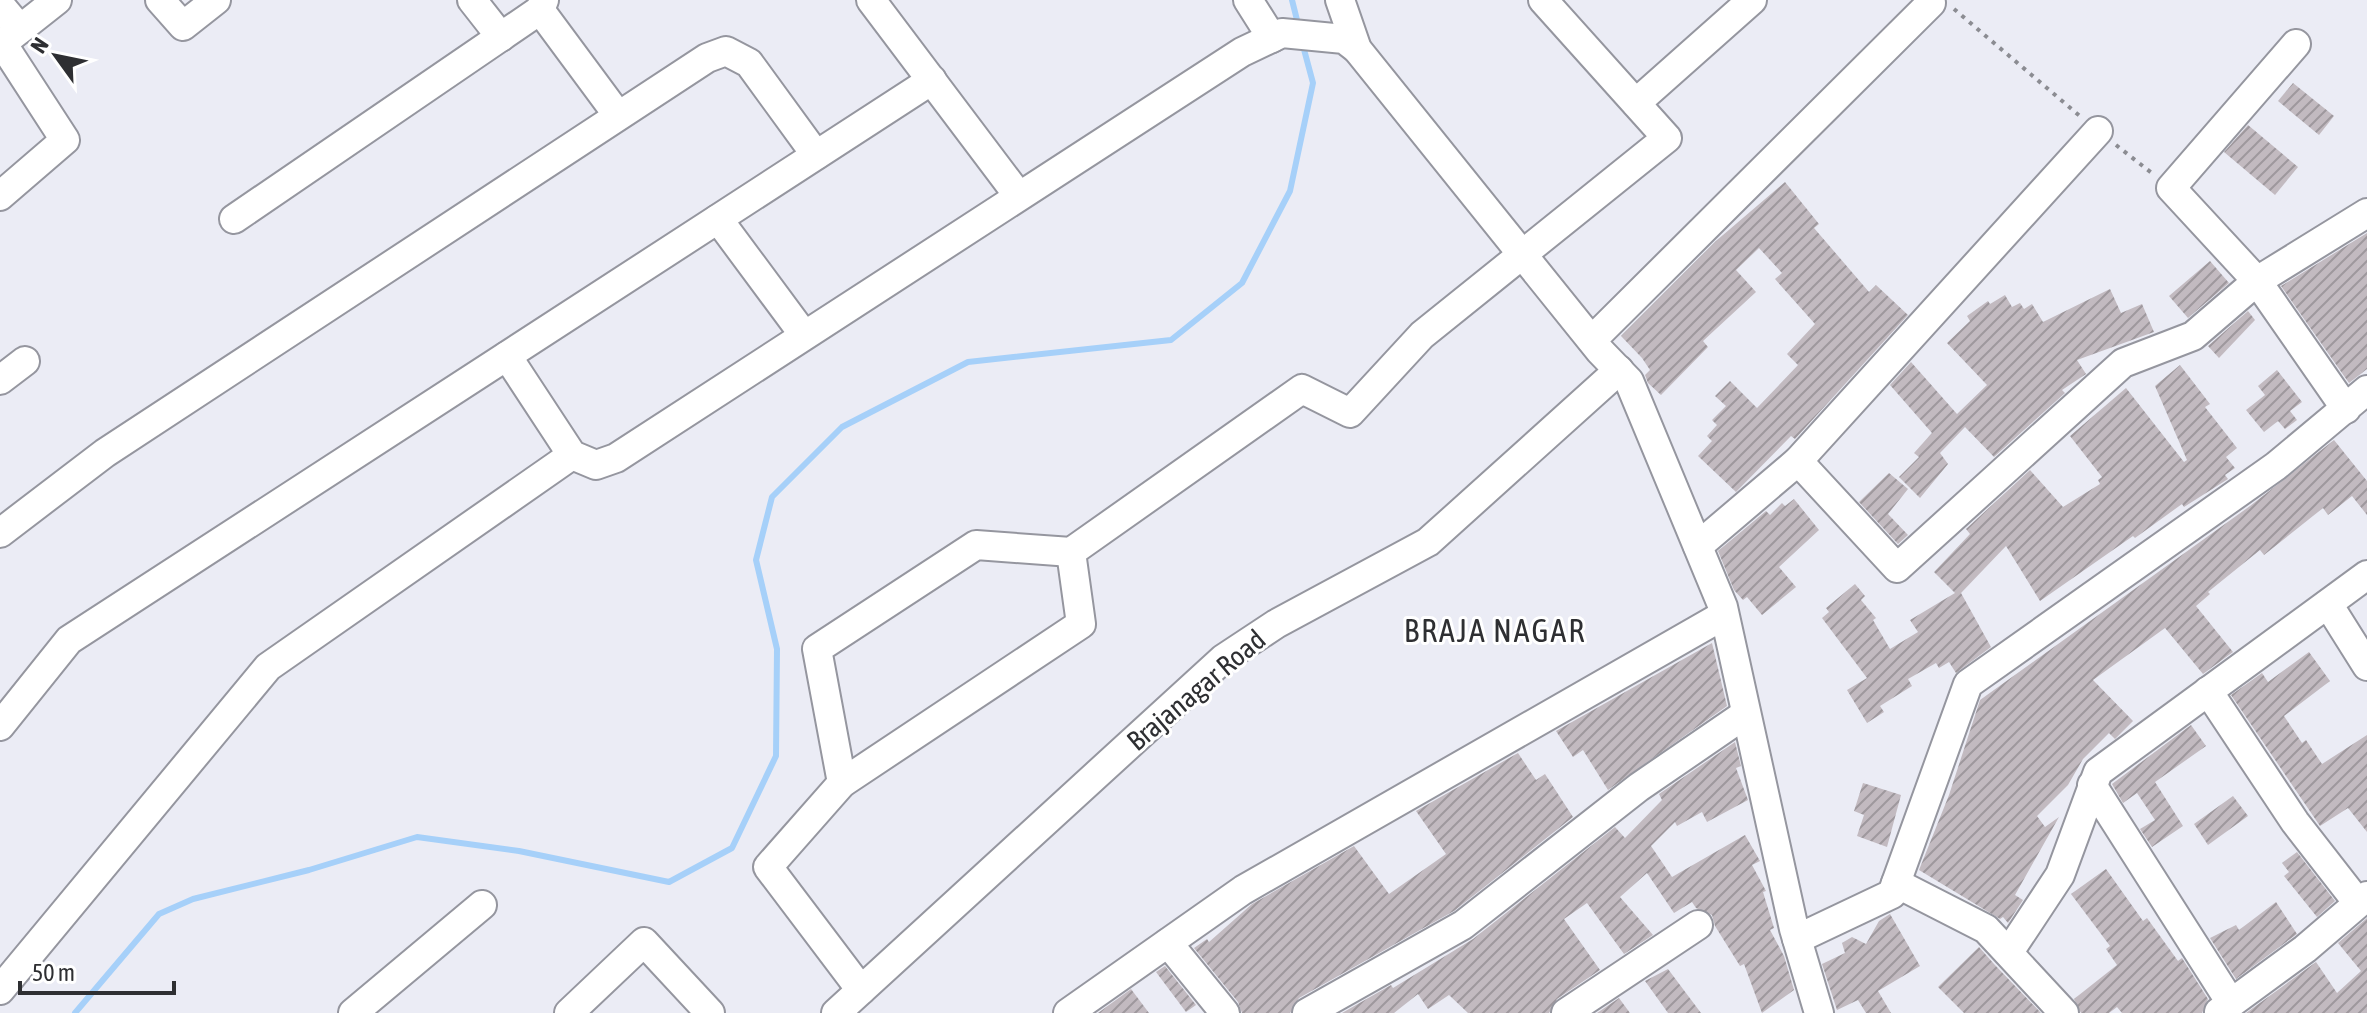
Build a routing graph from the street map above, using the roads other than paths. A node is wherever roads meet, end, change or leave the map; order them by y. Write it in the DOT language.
graph roads {
  1 [pos="57,0"];
  2 [pos="160,0"];
  3 [pos="216,0"];
  4 [pos="472,0"];
  5 [pos="871,0"];
  6 [pos="1248,0"];
  7 [pos="1340,0"];
  8 [pos="1543,0"];
  9 [pos="1752,0"];
  10 [pos="1931,3"];
  11 [pos="0,5"];
  12 [pos="542,5"];
  13 [pos="1277,35"];
  14 [pos="501,37"];
  15 [pos="7,39"];
  16 [pos="1351,44"];
  17 [pos="2296,44"];
  18 [pos="932,80"];
  19 [pos="1636,103"];
  20 [pos="617,114"];
  21 [pos="2098,131"];
  22 [pos="816,155"];
  23 [pos="1018,195"];
  24 [pos="0,196"];
  25 [pos="2367,213"];
  26 [pos="234,219"];
  27 [pos="718,219"];
  28 [pos="1524,252"];
  29 [pos="2257,281"];
  30 [pos="804,335"];
  31 [pos="1592,340"];
  32 [pos="507,356"];
  33 [pos="25,361"];
  34 [pos="1619,370"];
  35 [pos="0,380"];
  36 [pos="2367,390"];
  37 [pos="2346,409"];
  38 [pos="572,455"];
  39 [pos="1798,461"];
  40 [pos="0,533"];
  41 [pos="1698,546"];
  42 [pos="1071,552"];
  43 [pos="2367,575"];
  44 [pos="2328,604"];
  45 [pos="1724,615"];
  46 [pos="2367,666"];
  47 [pos="2208,691"];
  48 [pos="1744,715"];
  49 [pos="0,726"];
  50 [pos="842,783"];
  51 [pos="2092,785"];
  52 [pos="1896,883"];
  53 [pos="2362,900"];
  54 [pos="482,905"];
  55 [pos="1698,925"];
  56 [pos="1797,939"];
  57 [pos="1168,943"];
  58 [pos="2009,952"];
  59 [pos="0,990"];
  60 [pos="861,990"];
  61 [pos="2225,1008"];
  62 [pos="1817,1012"];
  63 [pos="353,1013"];
  64 [pos="569,1013"];
  65 [pos="710,1013"];
  66 [pos="836,1013"];
  67 [pos="1068,1013"];
  68 [pos="1225,1013"];
  69 [pos="1307,1013"];
  70 [pos="1566,1013"];
  71 [pos="2064,1013"];
  1 -- 15 [label="street"];
  2 -- 3 [label="street"];
  4 -- 14 [label="street"];
  5 -- 18 [label="street"];
  6 -- 13 [label="street"];
  7 -- 16 [label="street"];
  8 -- 19 [label="street"];
  9 -- 19 [label="street"];
  10 -- 31 [label="street"];
  11 -- 15 [label="street"];
  12 -- 14 [label="street"];
  12 -- 20 [label="street"];
  13 -- 16 [label="street"];
  13 -- 23 [label="street"];
  14 -- 26 [label="street"];
  15 -- 24 [label="street"];
  16 -- 28 [label="street"];
  17 -- 29 [label="street"];
  18 -- 22 [label="street"];
  18 -- 23 [label="street"];
  19 -- 28 [label="street"];
  20 -- 22 [label="street"];
  20 -- 40 [label="street"];
  21 -- 39 [label="street"];
  22 -- 27 [label="street"];
  23 -- 30 [label="street"];
  25 -- 29 [label="street"];
  27 -- 30 [label="street"];
  27 -- 32 [label="street"];
  28 -- 31 [label="street"];
  28 -- 42 [label="street"];
  29 -- 37 [label="street"];
  29 -- 39 [label="street"];
  30 -- 38 [label="street"];
  31 -- 34 [label="street"];
  32 -- 38 [label="street"];
  32 -- 49 [label="street"];
  33 -- 35 [label="street"];
  34 -- 41 [label="street"];
  34 -- 60 [label="street, Brajanagar Road"];
  36 -- 37 [label="street"];
  37 -- 52 [label="street"];
  38 -- 59 [label="street"];
  39 -- 41 [label="street"];
  41 -- 45 [label="street"];
  42 -- 50 [label="street"];
  42 -- 50 [label="street"];
  43 -- 44 [label="street"];
  44 -- 46 [label="street"];
  44 -- 47 [label="street"];
  45 -- 48 [label="street"];
  45 -- 57 [label="street"];
  47 -- 51 [label="street"];
  47 -- 53 [label="street"];
  48 -- 56 [label="street"];
  48 -- 69 [label="street"];
  50 -- 60 [label="street"];
  51 -- 58 [label="street"];
  51 -- 61 [label="street"];
  52 -- 56 [label="street"];
  52 -- 58 [label="street"];
  53 -- 61 [label="street"];
  54 -- 63 [label="street"];
  55 -- 70 [label="street"];
  56 -- 62 [label="street"];
  57 -- 67 [label="street"];
  57 -- 68 [label="street"];
  58 -- 71 [label="street"];
  60 -- 66 [label="street, Brajanagar Road"];
  64 -- 65 [label="street"];
}
